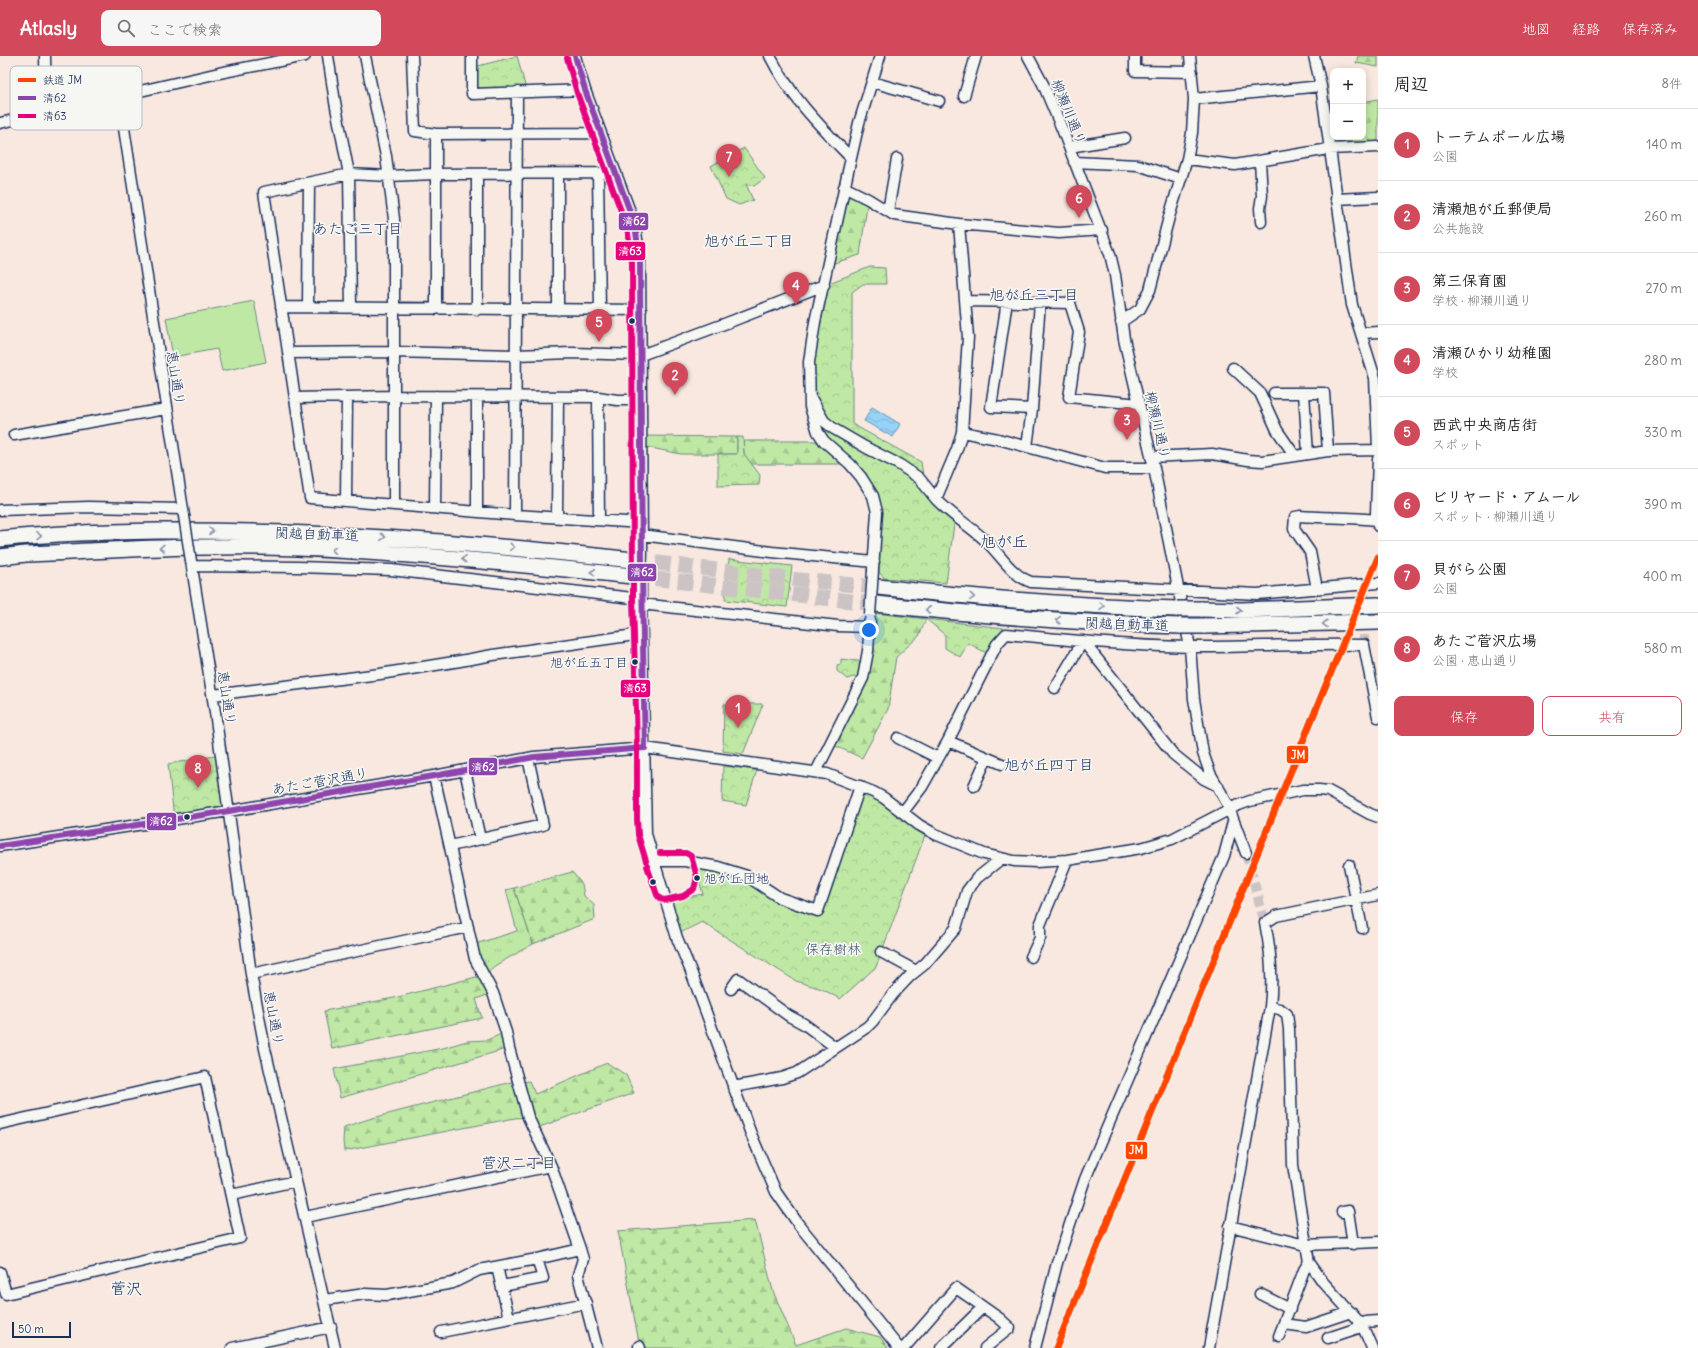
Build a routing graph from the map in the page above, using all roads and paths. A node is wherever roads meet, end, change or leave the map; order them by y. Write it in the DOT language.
graph roads {
  1 [pos="45,56"];
  2 [pos="305,56"];
  3 [pos="328,56"];
  4 [pos="365,56"];
  5 [pos="412,56"];
  6 [pos="472,56"];
  7 [pos="574,56"];
  8 [pos="770,56"];
  9 [pos="880,56"];
  10 [pos="976,56"];
  11 [pos="1028,56"];
  12 [pos="1135,56"];
  13 [pos="1190,56"];
  14 [pos="1314,56"];
  15 [pos="45,66"];
  16 [pos="1192,72"];
  17 [pos="872,82"];
  18 [pos="1321,86"];
  19 [pos="585,90"];
  20 [pos="142,91"];
  21 [pos="517,92"];
  22 [pos="964,96"];
  23 [pos="1194,99"];
  24 [pos="939,101"];
  25 [pos="10,120"];
  26 [pos="0,122"];
  27 [pos="124,130"];
  28 [pos="601,133"];
  29 [pos="436,134"];
  30 [pos="517,134"];
  31 [pos="1125,138"];
  32 [pos="1068,147"];
  33 [pos="1378,147"];
  34 [pos="1329,150"];
  35 [pos="851,158"];
  36 [pos="897,159"];
  37 [pos="1187,159"];
  38 [pos="1260,160"];
  39 [pos="1074,162"];
  40 [pos="598,173"];
  41 [pos="616,173"];
  42 [pos="350,174"];
  43 [pos="434,174"];
  44 [pos="477,174"];
  45 [pos="518,174"];
  46 [pos="558,174"];
  47 [pos="389,176"];
  48 [pos="1181,179"];
  49 [pos="309,183"];
  50 [pos="844,187"];
  51 [pos="1378,197"];
  52 [pos="1336,199"];
  53 [pos="888,211"];
  54 [pos="1261,222"];
  55 [pos="959,224"];
  56 [pos="1102,230"];
  57 [pos="824,285"];
  58 [pos="966,301"];
  59 [pos="1007,301"];
  60 [pos="1040,302"];
  61 [pos="280,307"];
  62 [pos="308,307"];
  63 [pos="351,307"];
  64 [pos="394,307"];
  65 [pos="436,309"];
  66 [pos="477,310"];
  67 [pos="516,310"];
  68 [pos="558,310"];
  69 [pos="600,310"];
  70 [pos="641,310"];
  71 [pos="1121,322"];
  72 [pos="1362,332"];
  73 [pos="1378,332"];
  74 [pos="393,352"];
  75 [pos="288,353"];
  76 [pos="516,355"];
  77 [pos="640,355"];
  78 [pos="1233,368"];
  79 [pos="1274,392"];
  80 [pos="1304,393"];
  81 [pos="809,395"];
  82 [pos="394,396"];
  83 [pos="436,396"];
  84 [pos="347,397"];
  85 [pos="477,397"];
  86 [pos="516,397"];
  87 [pos="558,397"];
  88 [pos="598,397"];
  89 [pos="295,398"];
  90 [pos="640,400"];
  91 [pos="1139,404"];
  92 [pos="166,409"];
  93 [pos="1032,409"];
  94 [pos="962,432"];
  95 [pos="14,435"];
  96 [pos="1027,447"];
  97 [pos="1378,449"];
  98 [pos="1328,451"];
  99 [pos="1308,454"];
  100 [pos="1296,456"];
  101 [pos="1151,457"];
  102 [pos="1378,459"];
  103 [pos="1154,468"];
  104 [pos="1378,484"];
  105 [pos="936,499"];
  106 [pos="346,501"];
  107 [pos="394,505"];
  108 [pos="436,508"];
  109 [pos="0,510"];
  110 [pos="183,512"];
  111 [pos="477,512"];
  112 [pos="515,515"];
  113 [pos="557,517"];
  114 [pos="599,520"];
  115 [pos="642,523"];
  116 [pos="1378,523"];
  117 [pos="0,539"];
  118 [pos="642,541"];
  119 [pos="0,557"];
  120 [pos="633,560"];
  121 [pos="191,564"];
  122 [pos="874,566"];
  123 [pos="632,576"];
  124 [pos="1378,583"];
  125 [pos="878,587"];
  126 [pos="1317,589"];
  127 [pos="1178,590"];
  128 [pos="641,598"];
  129 [pos="1378,605"];
  130 [pos="873,609"];
  131 [pos="1378,622"];
  132 [pos="869,626"];
  133 [pos="642,634"];
  134 [pos="1083,641"];
  135 [pos="1190,647"];
  136 [pos="1055,688"];
  137 [pos="213,695"];
  138 [pos="1378,717"];
  139 [pos="898,738"];
  140 [pos="948,741"];
  141 [pos="645,748"];
  142 [pos="528,758"];
  143 [pos="938,758"];
  144 [pos="987,758"];
  145 [pos="1002,764"];
  146 [pos="465,770"];
  147 [pos="816,772"];
  148 [pos="434,776"];
  149 [pos="860,786"];
  150 [pos="974,786"];
  151 [pos="1218,786"];
  152 [pos="1229,809"];
  153 [pos="229,811"];
  154 [pos="903,812"];
  155 [pos="1378,817"];
  156 [pos="1233,822"];
  157 [pos="480,839"];
  158 [pos="0,846"];
  159 [pos="450,846"];
  160 [pos="1246,853"];
  161 [pos="1001,859"];
  162 [pos="1067,860"];
  163 [pos="654,862"];
  164 [pos="1349,865"];
  165 [pos="1378,895"];
  166 [pos="1356,898"];
  167 [pos="468,927"];
  168 [pos="1362,928"];
  169 [pos="881,952"];
  170 [pos="1031,957"];
  171 [pos="916,971"];
  172 [pos="251,974"];
  173 [pos="731,988"];
  174 [pos="1270,1007"];
  175 [pos="835,1047"];
  176 [pos="733,1086"];
  177 [pos="0,1124"];
  178 [pos="551,1166"];
  179 [pos="296,1182"];
  180 [pos="231,1195"];
  181 [pos="1342,1212"];
  182 [pos="306,1217"];
  183 [pos="1230,1226"];
  184 [pos="1378,1242"];
  185 [pos="1353,1244"];
  186 [pos="1305,1245"];
  187 [pos="580,1249"];
  188 [pos="537,1259"];
  189 [pos="1309,1262"];
  190 [pos="497,1266"];
  191 [pos="0,1272"];
  192 [pos="502,1286"];
  193 [pos="1260,1294"];
  194 [pos="325,1300"];
  195 [pos="586,1303"];
  196 [pos="983,1307"];
  197 [pos="1290,1309"];
  198 [pos="1351,1312"];
  199 [pos="509,1318"];
  200 [pos="1378,1322"];
  201 [pos="1284,1324"];
  202 [pos="1362,1325"];
  203 [pos="330,1326"];
  204 [pos="441,1332"];
  205 [pos="1279,1336"];
  206 [pos="1328,1338"];
  207 [pos="232,1348"];
  208 [pos="336,1348"];
  209 [pos="597,1348"];
  210 [pos="898,1348"];
  211 [pos="904,1348"];
  212 [pos="941,1348"];
  213 [pos="986,1348"];
  214 [pos="1036,1348"];
  215 [pos="1209,1348"];
  216 [pos="1372,1348"];
  1 -- 15 [label="street"];
  2 -- 20 [label="street"];
  3 -- 42 [label="street"];
  4 -- 47 [label="street"];
  5 -- 29 [label="street"];
  6 -- 21 [label="street"];
  7 -- 19 [label="street"];
  8 -- 35 [label="street"];
  9 -- 17 [label="street"];
  10 -- 22 [label="street"];
  11 -- 32 [label="street, 柳瀬川通り"];
  12 -- 16 [label="street"];
  13 -- 16 [label="street"];
  14 -- 18 [label="street"];
  16 -- 23 [label="street"];
  17 -- 24 [label="street"];
  17 -- 35 [label="street"];
  18 -- 23 [label="street"];
  18 -- 34 [label="street"];
  19 -- 21 [label="street"];
  19 -- 28 [label="street"];
  21 -- 30 [label="street"];
  23 -- 37 [label="street"];
  25 -- 26 [label="street"];
  27 -- 92 [label="street, 恵山通り"];
  28 -- 30 [label="street"];
  28 -- 41 [label="street"];
  29 -- 30 [label="street"];
  29 -- 43 [label="street"];
  30 -- 45 [label="street"];
  31 -- 32 [label="street"];
  32 -- 39 [label="street, 柳瀬川通り"];
  33 -- 34 [label="street"];
  34 -- 38 [label="street"];
  34 -- 52 [label="street"];
  35 -- 50 [label="street"];
  36 -- 53 [label="street"];
  37 -- 38 [label="street"];
  37 -- 48 [label="street"];
  38 -- 54 [label="street"];
  39 -- 48 [label="street"];
  39 -- 56 [label="street, 柳瀬川通り"];
  40 -- 41 [label="street"];
  40 -- 46 [label="street"];
  40 -- 69 [label="street"];
  41 -- 70 [label="street"];
  42 -- 47 [label="street"];
  42 -- 49 [label="street"];
  42 -- 63 [label="street"];
  43 -- 44 [label="street"];
  43 -- 47 [label="street"];
  43 -- 65 [label="street"];
  44 -- 45 [label="street"];
  44 -- 66 [label="street"];
  45 -- 46 [label="street"];
  45 -- 67 [label="street"];
  46 -- 68 [label="street"];
  47 -- 64 [label="street"];
  48 -- 71 [label="street"];
  49 -- 61 [label="street"];
  49 -- 62 [label="street"];
  50 -- 53 [label="street"];
  50 -- 57 [label="street"];
  51 -- 52 [label="street"];
  52 -- 72 [label="street"];
  53 -- 55 [label="street"];
  55 -- 56 [label="street"];
  55 -- 58 [label="street"];
  56 -- 71 [label="street, 柳瀬川通り"];
  57 -- 77 [label="street"];
  57 -- 81 [label="street"];
  58 -- 59 [label="street"];
  58 -- 94 [label="street"];
  59 -- 60 [label="street"];
  59 -- 93 [label="street"];
  60 -- 91 [label="street"];
  60 -- 93 [label="street"];
  61 -- 62 [label="street"];
  61 -- 75 [label="street"];
  62 -- 63 [label="street"];
  63 -- 64 [label="street"];
  64 -- 65 [label="street"];
  64 -- 74 [label="street"];
  65 -- 66 [label="street"];
  66 -- 67 [label="street"];
  67 -- 68 [label="street"];
  67 -- 76 [label="street"];
  68 -- 69 [label="street"];
  69 -- 70 [label="street"];
  70 -- 77 [label="street"];
  71 -- 91 [label="street, 柳瀬川通り"];
  72 -- 73 [label="street"];
  72 -- 97 [label="street"];
  74 -- 75 [label="street"];
  74 -- 76 [label="street"];
  74 -- 82 [label="street"];
  75 -- 89 [label="street"];
  76 -- 77 [label="street"];
  76 -- 86 [label="street"];
  77 -- 90 [label="street"];
  78 -- 100 [label="street"];
  79 -- 80 [label="street"];
  80 -- 98 [label="street"];
  80 -- 99 [label="street"];
  81 -- 105 [label="street"];
  81 -- 122 [label="street"];
  82 -- 83 [label="street"];
  82 -- 84 [label="street"];
  82 -- 107 [label="street"];
  83 -- 85 [label="street"];
  83 -- 108 [label="street"];
  84 -- 89 [label="street"];
  84 -- 106 [label="street"];
  85 -- 86 [label="street"];
  85 -- 111 [label="street"];
  86 -- 87 [label="street"];
  86 -- 112 [label="street"];
  87 -- 88 [label="street"];
  87 -- 113 [label="street"];
  88 -- 90 [label="street"];
  88 -- 114 [label="street"];
  89 -- 106 [label="street"];
  90 -- 115 [label="street"];
  91 -- 101 [label="street, 柳瀬川通り"];
  92 -- 95 [label="street"];
  92 -- 110 [label="street, 恵山通り"];
  93 -- 96 [label="street"];
  94 -- 96 [label="street"];
  94 -- 105 [label="street"];
  96 -- 103 [label="street"];
  97 -- 98 [label="street"];
  98 -- 99 [label="street"];
  99 -- 100 [label="street"];
  100 -- 101 [label="street"];
  101 -- 103 [label="street, 柳瀬川通り"];
  102 -- 104 [label="street"];
  103 -- 127 [label="street, 柳瀬川通り"];
  104 -- 116 [label="street"];
  105 -- 127 [label="street"];
  106 -- 107 [label="street"];
  107 -- 108 [label="street"];
  108 -- 111 [label="street"];
  109 -- 110 [label="street"];
  110 -- 121 [label="street, 恵山通り, bridge"];
  111 -- 112 [label="street"];
  112 -- 113 [label="street"];
  113 -- 114 [label="street"];
  114 -- 115 [label="street"];
  115 -- 118 [label="street"];
  116 -- 126 [label="street"];
  117 -- 120 [label="highway, 関越自動車道, one-way"];
  118 -- 122 [label="street"];
  118 -- 128 [label="street, bridge"];
  123 -- 119 [label="highway, 関越自動車道, one-way"];
  121 -- 128 [label="street"];
  121 -- 137 [label="street, 恵山通り"];
  122 -- 130 [label="street, bridge"];
  124 -- 126 [label="street"];
  125 -- 129 [label="highway, 関越自動車道, one-way, bridge"];
  126 -- 127 [label="street"];
  127 -- 135 [label="street, 柳瀬川通り"];
  128 -- 132 [label="street"];
  128 -- 133 [label="street"];
  131 -- 130 [label="highway, 関越自動車道, one-way, bridge"];
  130 -- 132 [label="street"];
  132 -- 147 [label="street"];
  133 -- 137 [label="street"];
  133 -- 141 [label="street"];
  134 -- 135 [label="street"];
  134 -- 136 [label="street"];
  134 -- 140 [label="street"];
  134 -- 151 [label="street"];
  135 -- 138 [label="street"];
  135 -- 151 [label="street, 柳瀬川通り"];
  137 -- 153 [label="street, 恵山通り"];
  139 -- 143 [label="street"];
  140 -- 143 [label="street"];
  140 -- 144 [label="street"];
  141 -- 142 [label="street, あたご菅沢通り"];
  141 -- 147 [label="street, あたご菅沢通り"];
  141 -- 163 [label="street"];
  142 -- 146 [label="street, あたご菅沢通り"];
  142 -- 157 [label="street"];
  143 -- 154 [label="street"];
  144 -- 145 [label="street"];
  144 -- 150 [label="street"];
  146 -- 148 [label="street, あたご菅沢通り"];
  146 -- 157 [label="street"];
  147 -- 149 [label="street, あたご菅沢通り"];
  148 -- 153 [label="street, あたご菅沢通り"];
  148 -- 159 [label="street"];
  149 -- 154 [label="street, あたご菅沢通り"];
  149 -- 163 [label="street"];
  151 -- 152 [label="street, 柳瀬川通り"];
  152 -- 155 [label="street, あたご菅沢通り"];
  152 -- 156 [label="street, 柳瀬川通り"];
  152 -- 162 [label="street, あたご菅沢通り"];
  153 -- 158 [label="street, あたご菅沢通り"];
  153 -- 172 [label="street, 恵山通り"];
  154 -- 161 [label="street, あたご菅沢通り"];
  156 -- 160 [label="street, 柳瀬川通り"];
  156 -- 214 [label="street"];
  157 -- 159 [label="street"];
  159 -- 167 [label="street"];
  161 -- 162 [label="street, あたご菅沢通り"];
  161 -- 171 [label="street"];
  162 -- 170 [label="street"];
  163 -- 176 [label="street"];
  164 -- 166 [label="street"];
  165 -- 166 [label="street"];
  166 -- 168 [label="street"];
  166 -- 174 [label="street"];
  167 -- 172 [label="street"];
  167 -- 178 [label="street"];
  169 -- 171 [label="street"];
  171 -- 175 [label="street"];
  172 -- 179 [label="street, 恵山通り"];
  173 -- 175 [label="street"];
  174 -- 183 [label="street"];
  174 -- 186 [label="street"];
  175 -- 176 [label="street"];
  176 -- 210 [label="street"];
  177 -- 180 [label="street"];
  178 -- 182 [label="street"];
  178 -- 187 [label="street"];
  179 -- 180 [label="street"];
  179 -- 182 [label="street, 恵山通り"];
  180 -- 191 [label="street"];
  181 -- 185 [label="street"];
  182 -- 194 [label="street, 恵山通り"];
  183 -- 186 [label="street"];
  183 -- 215 [label="street"];
  184 -- 185 [label="street"];
  185 -- 186 [label="street"];
  186 -- 189 [label="street"];
  187 -- 188 [label="street"];
  187 -- 195 [label="street"];
  188 -- 190 [label="street"];
  188 -- 192 [label="street"];
  189 -- 197 [label="street"];
  189 -- 198 [label="street"];
  190 -- 192 [label="street"];
  190 -- 194 [label="street"];
  192 -- 199 [label="street"];
  193 -- 197 [label="street"];
  194 -- 203 [label="street, 恵山通り"];
  195 -- 199 [label="street"];
  195 -- 209 [label="street"];
  196 -- 211 [label="street"];
  196 -- 212 [label="street"];
  196 -- 213 [label="street"];
  197 -- 201 [label="street"];
  198 -- 201 [label="street"];
  198 -- 202 [label="street"];
  199 -- 204 [label="street"];
  200 -- 202 [label="street"];
  201 -- 205 [label="street"];
  202 -- 206 [label="street"];
  202 -- 216 [label="street"];
  203 -- 207 [label="street"];
  203 -- 208 [label="street"];
}
